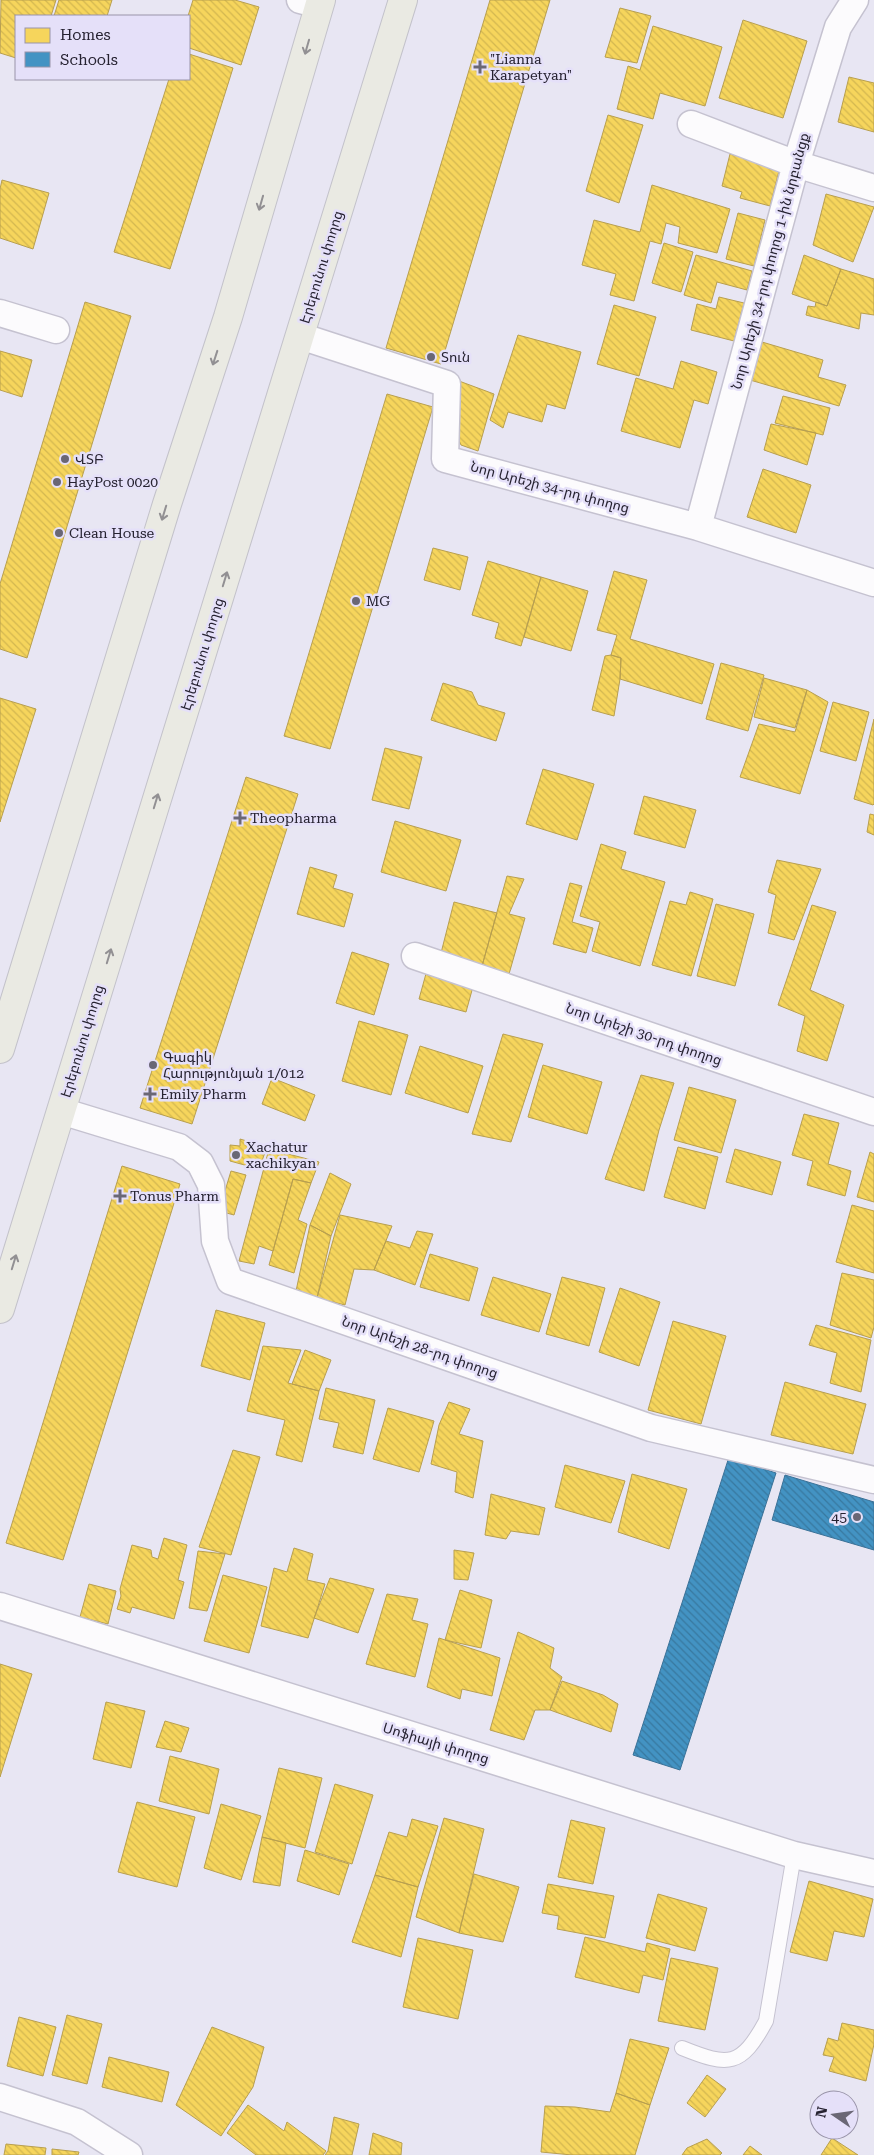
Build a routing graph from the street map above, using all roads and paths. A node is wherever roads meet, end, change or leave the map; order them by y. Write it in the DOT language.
graph roads {
  1 [pos="403,0"];
  2 [pos="855,0"];
  3 [pos="313,2"];
  4 [pos="690,124"];
  5 [pos="796,164"];
  6 [pos="874,188"];
  7 [pos="0,313"];
  8 [pos="56,330"];
  9 [pos="300,336"];
  10 [pos="698,527"];
  11 [pos="874,583"];
  12 [pos="415,956"];
  13 [pos="0,1050"];
  14 [pos="61,1111"];
  15 [pos="874,1112"];
  16 [pos="0,1308"];
  17 [pos="874,1480"];
  18 [pos="0,1606"];
  19 [pos="794,1855"];
  20 [pos="874,1873"];
  21 [pos="682,2048"];
  22 [pos="0,2097"];
  23 [pos="129,2155"];
  1 -- 9 [label="main road, Էրեբունու փողոց"];
  2 -- 5 [label="street, Նոր Արեշի 34-րդ փողոց 1-ին նրբանցք"];
  3 -- 13 [label="main road, one-way"];
  4 -- 5 [label="street"];
  5 -- 6 [label="street"];
  5 -- 10 [label="street, Նոր Արեշի 34-րդ փողոց 1-ին նրբանցք"];
  7 -- 8 [label="street"];
  9 -- 10 [label="street, Նոր Արեշի 34-րդ փողոց"];
  14 -- 9 [label="main road, Էրեբունու փողոց, one-way"];
  10 -- 11 [label="street, Նոր Արեշի 34-րդ փողոց"];
  12 -- 15 [label="street, Նոր Արեշի 30-րդ փողոց"];
  16 -- 14 [label="main road, Էրեբունու փողոց, one-way"];
  14 -- 17 [label="street, Նոր Արեշի 28-րդ փողոց"];
  18 -- 19 [label="street, Սոֆիայի փողոց"];
  19 -- 20 [label="street, Սոֆիայի փողոց"];
  19 -- 21 [label="lane"];
  22 -- 23 [label="street"];
}
